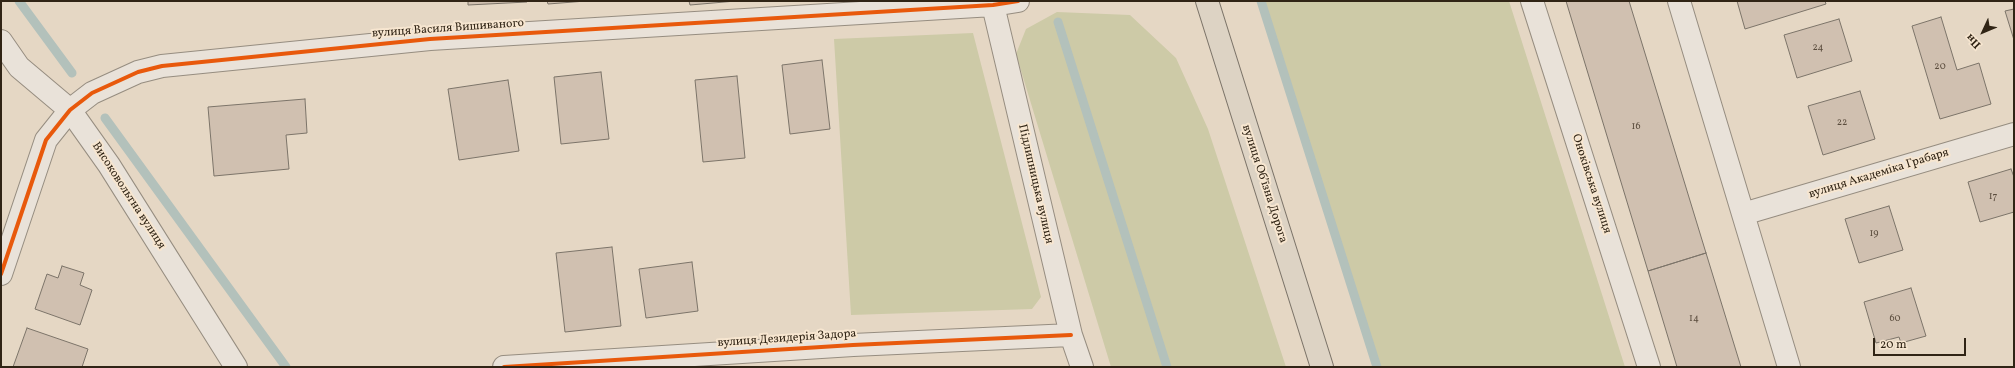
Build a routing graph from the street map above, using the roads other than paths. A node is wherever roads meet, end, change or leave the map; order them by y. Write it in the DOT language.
graph roads {
  1 [pos="1018,1"];
  2 [pos="1206,1"];
  3 [pos="1532,1"];
  4 [pos="1679,1"];
  5 [pos="992,3"];
  6 [pos="1,41"];
  7 [pos="70,110"];
  8 [pos="2014,134"];
  9 [pos="1743,214"];
  10 [pos="1,274"];
  11 [pos="1071,335"];
  12 [pos="236,367"];
  13 [pos="504,367"];
  14 [pos="1082,367"];
  15 [pos="1322,367"];
  16 [pos="1650,367"];
  17 [pos="1789,367"];
  1 -- 5 [label="street, вулиця Василя Вишиваного"];
  2 -- 15 [label="highway, вулиця Обʼїзна Дорога"];
  3 -- 16 [label="street, Оноківська вулиця"];
  4 -- 9 [label="street"];
  5 -- 7 [label="street, вулиця Василя Вишиваного"];
  5 -- 11 [label="street, Підлипницька вулиця"];
  6 -- 7 [label="street, Високовольтна вулиця"];
  7 -- 10 [label="street, вулиця Василя Вишиваного"];
  7 -- 12 [label="street, Високовольтна вулиця"];
  8 -- 9 [label="street, вулиця Академіка Грабаря"];
  9 -- 17 [label="street"];
  11 -- 13 [label="street, вулиця Дезидерія Задора"];
  11 -- 14 [label="street, Підлипницька вулиця"];
}
